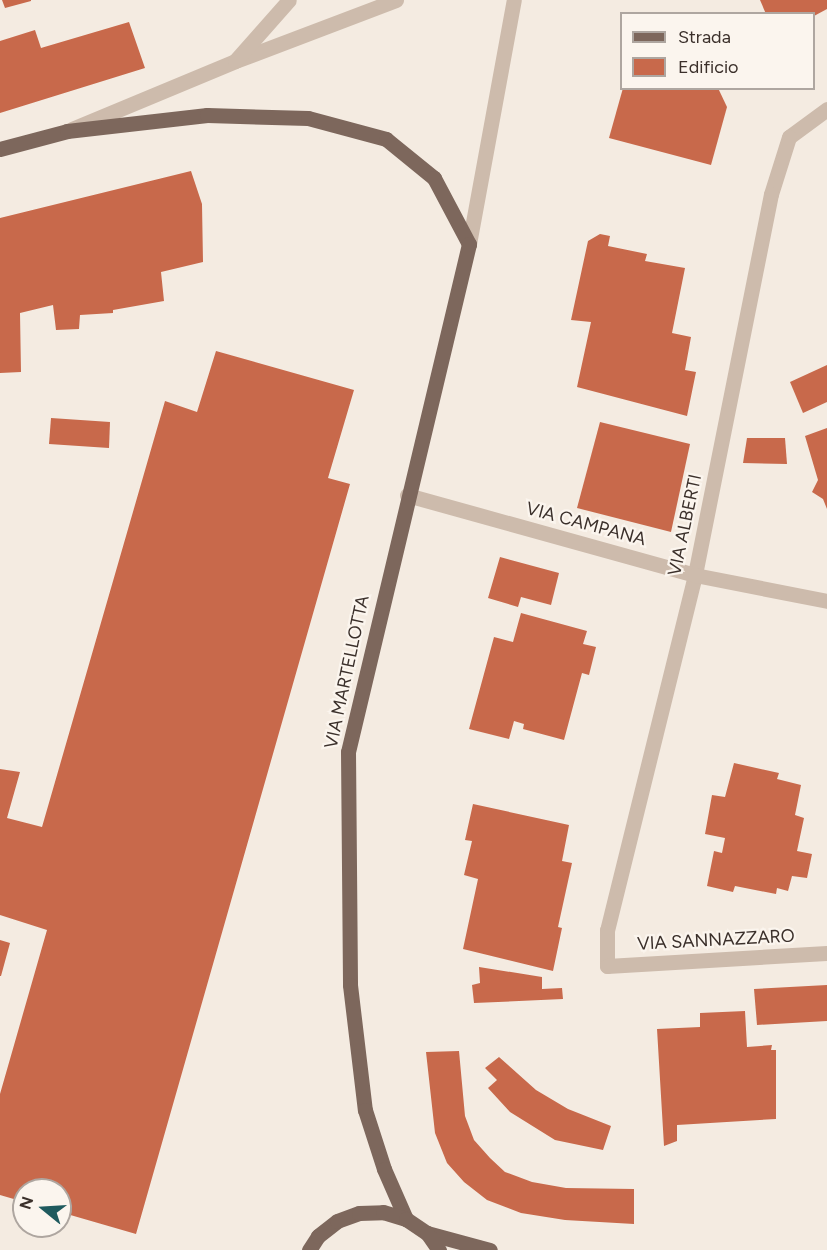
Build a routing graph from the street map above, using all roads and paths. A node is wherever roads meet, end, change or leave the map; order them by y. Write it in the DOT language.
graph roads {
  1 [pos="289,0"];
  2 [pos="396,0"];
  3 [pos="514,0"];
  4 [pos="235,61"];
  5 [pos="827,109"];
  6 [pos="67,131"];
  7 [pos="0,149"];
  8 [pos="469,244"];
  9 [pos="407,495"];
  10 [pos="695,574"];
  11 [pos="827,601"];
  12 [pos="827,953"];
  13 [pos="607,966"];
  14 [pos="406,1219"];
  15 [pos="427,1233"];
  16 [pos="309,1250"];
  17 [pos="440,1250"];
  18 [pos="490,1250"];
  1 -- 4 [label="street"];
  2 -- 4 [label="street"];
  3 -- 8 [label="street"];
  4 -- 6 [label="street"];
  5 -- 10 [label="street, VIA ALBERTI"];
  6 -- 7 [label="main road"];
  6 -- 8 [label="main road"];
  8 -- 9 [label="main road, VIA MARTELLOTTA"];
  9 -- 10 [label="street, VIA CAMPANA"];
  9 -- 14 [label="main road, VIA MARTELLOTTA"];
  10 -- 11 [label="street, VIA CAMPANA"];
  10 -- 13 [label="street, VIA ALBERTI"];
  12 -- 13 [label="street, VIA SANNAZZARO"];
  14 -- 15 [label="main road"];
  14 -- 16 [label="main road"];
  15 -- 17 [label="main road"];
  15 -- 18 [label="main road"];
}
